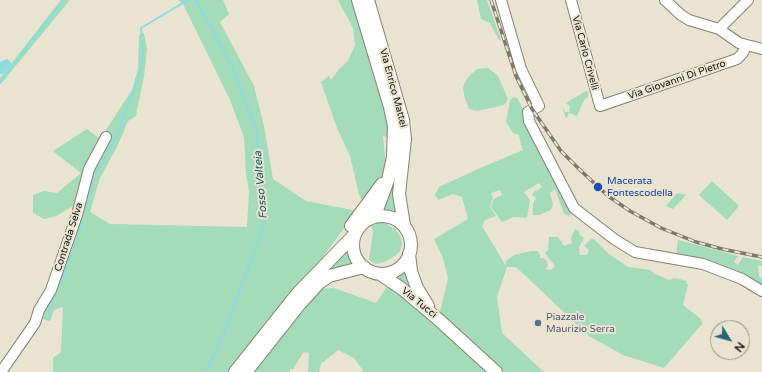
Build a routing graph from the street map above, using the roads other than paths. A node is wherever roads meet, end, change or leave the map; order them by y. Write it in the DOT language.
graph roads {
  1 [pos="358,0"];
  2 [pos="368,0"];
  3 [pos="501,0"];
  4 [pos="571,0"];
  5 [pos="665,0"];
  6 [pos="748,0"];
  7 [pos="719,29"];
  8 [pos="747,45"];
  9 [pos="762,49"];
  10 [pos="600,106"];
  11 [pos="106,137"];
  12 [pos="363,220"];
  13 [pos="404,225"];
  14 [pos="409,254"];
  15 [pos="372,271"];
  16 [pos="762,291"];
  17 [pos="439,320"];
  18 [pos="1,372"];
  19 [pos="235,372"];
  20 [pos="246,372"];
  21 [pos="496,372"];
  1 -- 12 [label="main road, Via Enrico Mattei"];
  2 -- 13 [label="main road, Via Enrico Mattei"];
  3 -- 16 [label="street"];
  4 -- 10 [label="street, Via Carlo Crivelli"];
  5 -- 7 [label="street"];
  6 -- 7 [label="street"];
  7 -- 8 [label="street"];
  8 -- 9 [label="street"];
  8 -- 10 [label="street, Via Giovanni Di Pietro"];
  11 -- 18 [label="street, Contrada Selva"];
  12 -- 13 [label="main road"];
  12 -- 15 [label="main road"];
  12 -- 19 [label="main road"];
  13 -- 14 [label="main road"];
  14 -- 15 [label="main road"];
  14 -- 17 [label="main road, Via Tucci"];
  15 -- 17 [label="main road, Via Tucci"];
  15 -- 20 [label="main road"];
  17 -- 21 [label="main road"];
}
